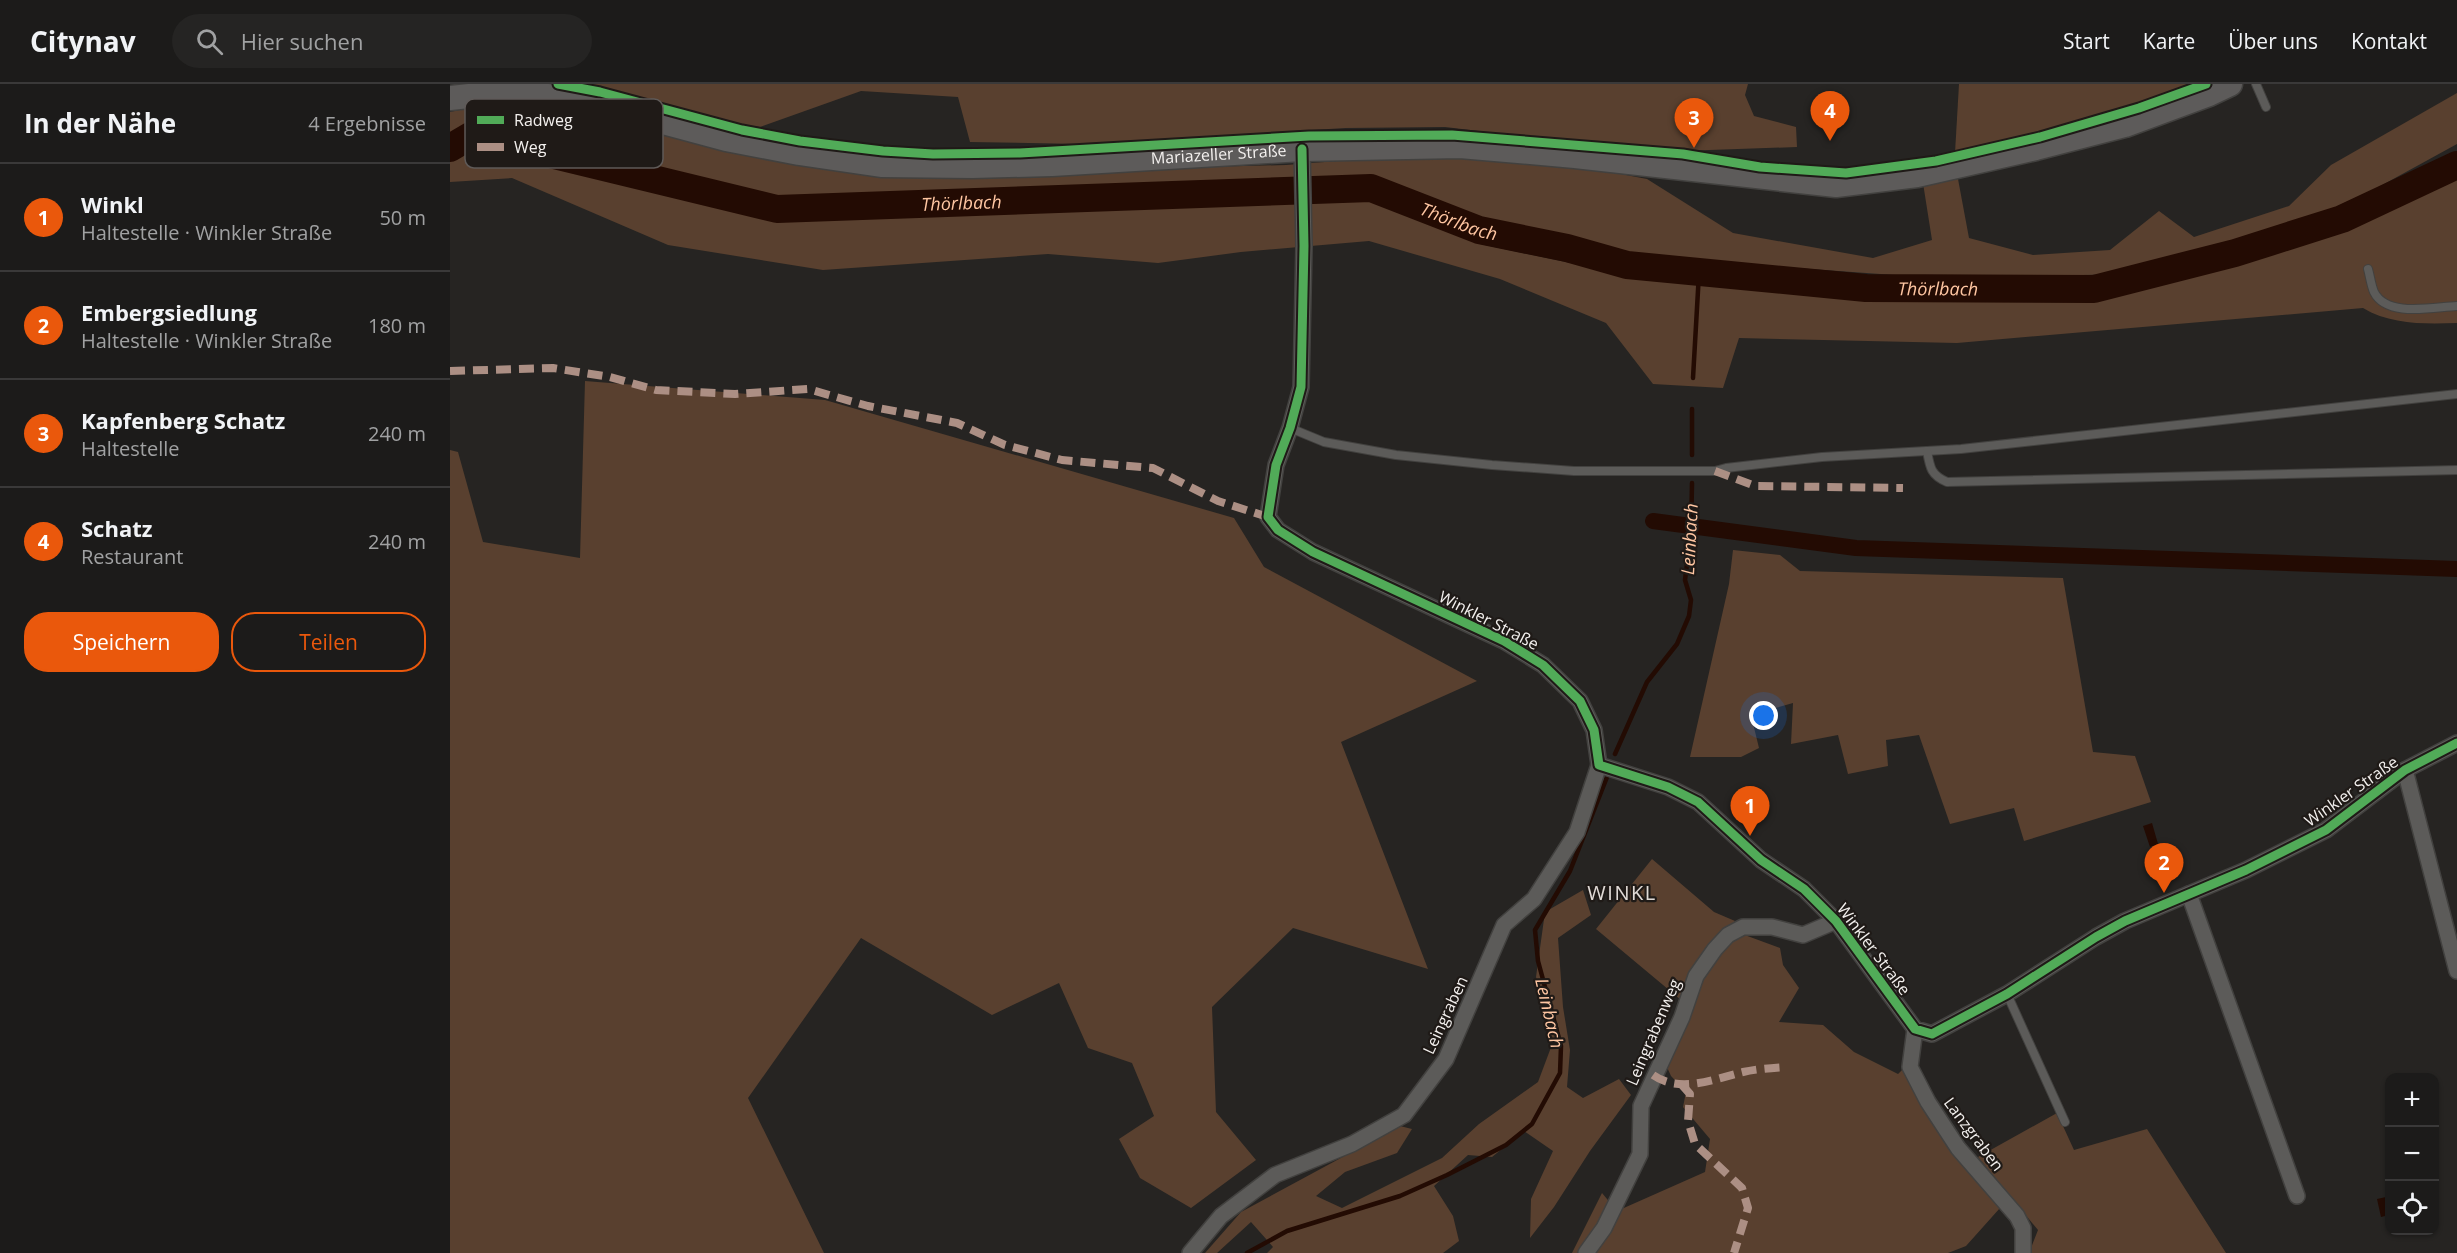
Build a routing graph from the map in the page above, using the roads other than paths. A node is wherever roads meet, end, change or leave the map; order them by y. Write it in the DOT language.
graph roads {
  1 [pos="2230,84"];
  2 [pos="2256,84"];
  3 [pos="450,98"];
  4 [pos="568,99"];
  5 [pos="2266,107"];
  6 [pos="663,122"];
  7 [pos="1302,153"];
  8 [pos="2368,269"];
  9 [pos="2457,306"];
  10 [pos="2457,394"];
  11 [pos="1290,428"];
  12 [pos="1927,451"];
  13 [pos="2457,470"];
  14 [pos="2457,743"];
  15 [pos="1599,765"];
  16 [pos="2405,770"];
  17 [pos="2189,894"];
  18 [pos="1836,921"];
  19 [pos="2457,971"];
  20 [pos="2007,994"];
  21 [pos="1915,1029"];
  22 [pos="2065,1122"];
  23 [pos="2297,1196"];
  24 [pos="1190,1253"];
  25 [pos="1586,1253"];
  26 [pos="2023,1253"];
  1 -- 7 [label="main road, Mariazeller Straße"];
  2 -- 5 [label="lane"];
  3 -- 4 [label="main road, Mariazeller Straße"];
  6 -- 7 [label="main road, Mariazeller Straße"];
  7 -- 11 [label="street, Winkler Straße"];
  8 -- 9 [label="lane"];
  10 -- 12 [label="lane"];
  11 -- 12 [label="lane"];
  11 -- 15 [label="street, Winkler Straße"];
  12 -- 13 [label="lane"];
  14 -- 16 [label="street, Winkler Straße"];
  15 -- 18 [label="street, Winkler Straße"];
  15 -- 24 [label="street, Leingraben"];
  16 -- 17 [label="street, Winkler Straße"];
  16 -- 19 [label="street"];
  17 -- 20 [label="street, Winkler Straße"];
  17 -- 23 [label="street"];
  18 -- 21 [label="street, Winkler Straße"];
  18 -- 25 [label="street, Leingrabenweg"];
  20 -- 21 [label="street, Winkler Straße"];
  20 -- 22 [label="lane"];
  21 -- 26 [label="street, Lanzgraben"];
}
